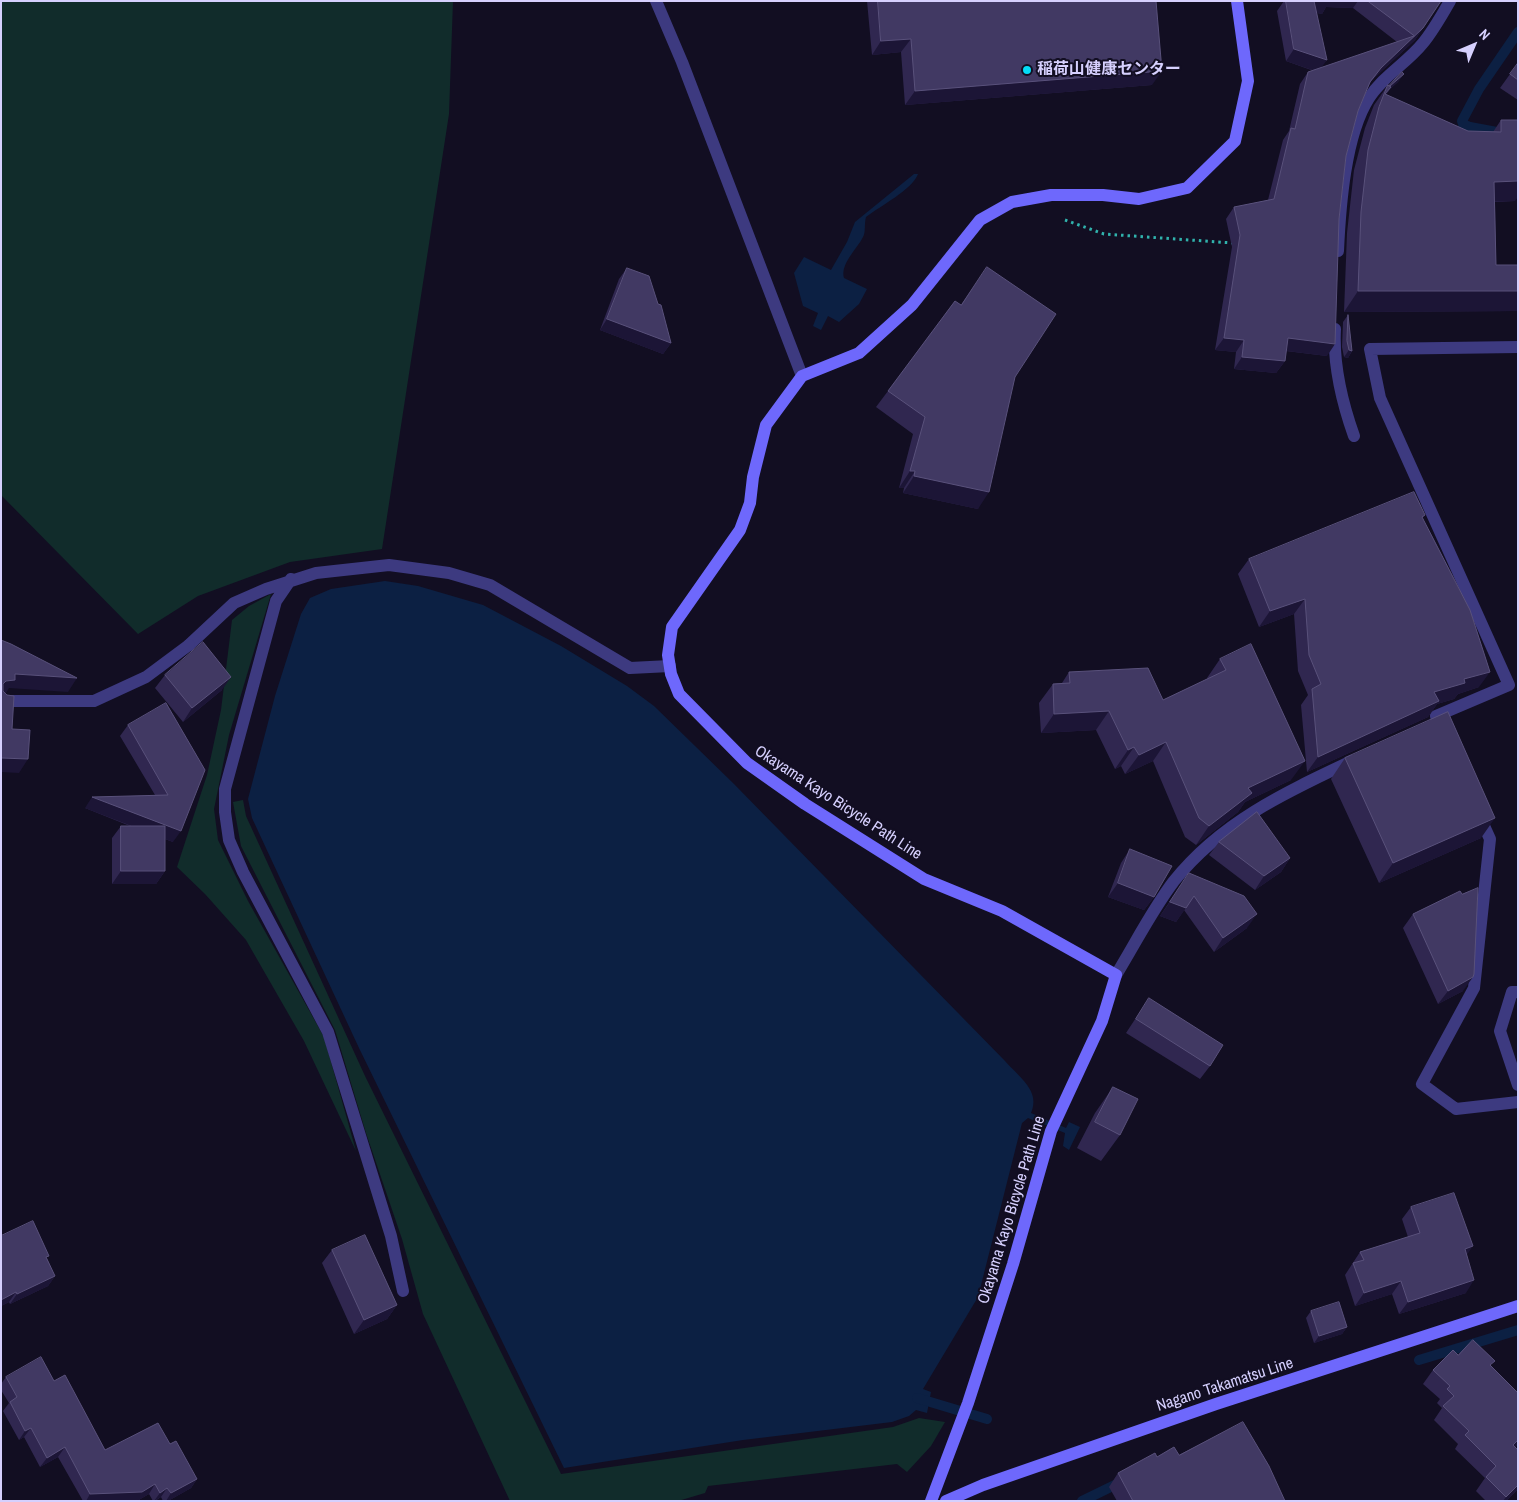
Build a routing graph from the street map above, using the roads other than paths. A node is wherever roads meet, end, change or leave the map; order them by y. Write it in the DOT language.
graph roads {
  1 [pos="656,1"];
  2 [pos="1237,1"];
  3 [pos="1450,1"];
  4 [pos="1338,260"];
  5 [pos="1335,316"];
  6 [pos="1518,347"];
  7 [pos="802,376"];
  8 [pos="1354,436"];
  9 [pos="291,579"];
  10 [pos="670,666"];
  11 [pos="1,700"];
  12 [pos="1446,740"];
  13 [pos="1368,754"];
  14 [pos="1474,803"];
  15 [pos="1116,975"];
  16 [pos="1518,992"];
  17 [pos="1518,1085"];
  18 [pos="1518,1102"];
  19 [pos="402,1291"];
  20 [pos="1518,1306"];
  21 [pos="931,1501"];
  22 [pos="946,1501"];
  1 -- 7 [label="street"];
  2 -- 7 [label="main road"];
  3 -- 4 [label="street"];
  5 -- 8 [label="street"];
  6 -- 12 [label="street"];
  7 -- 10 [label="main road, Okayama Kayo Bicycle Path Line"];
  9 -- 10 [label="street"];
  9 -- 11 [label="street"];
  9 -- 19 [label="street"];
  10 -- 15 [label="main road, Okayama Kayo Bicycle Path Line"];
  13 -- 15 [label="street"];
  14 -- 18 [label="street"];
  15 -- 21 [label="main road, Okayama Kayo Bicycle Path Line"];
  16 -- 17 [label="street"];
  20 -- 22 [label="main road, Nagano Takamatsu Line"];
}
